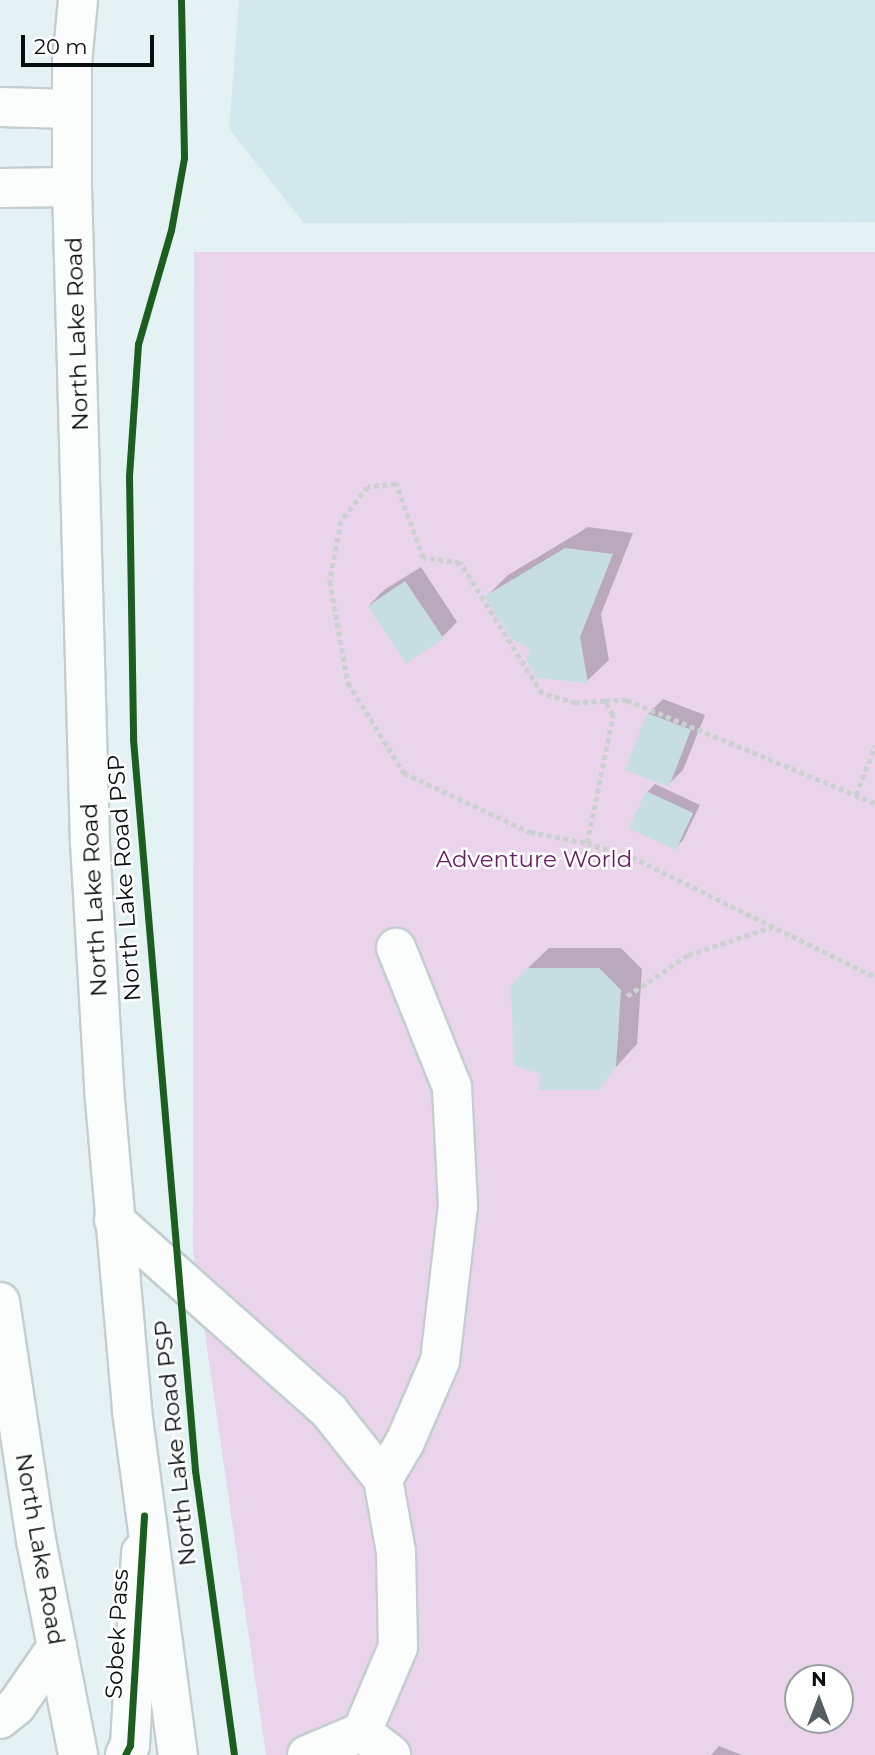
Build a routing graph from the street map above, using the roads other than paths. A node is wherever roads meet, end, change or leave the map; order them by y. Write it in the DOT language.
graph roads {
  1 [pos="78,0"];
  2 [pos="0,107"];
  3 [pos="71,109"];
  4 [pos="72,187"];
  5 [pos="0,188"];
  6 [pos="396,948"];
  7 [pos="114,1220"];
  8 [pos="0,1301"];
  9 [pos="383,1479"];
  10 [pos="144,1515"];
  11 [pos="57,1647"];
  12 [pos="0,1719"];
  13 [pos="362,1732"];
  14 [pos="78,1755"];
  15 [pos="125,1755"];
  16 [pos="178,1755"];
  17 [pos="307,1755"];
  18 [pos="391,1755"];
  1 -- 3 [label="main road, North Lake Road"];
  2 -- 3 [label="main road"];
  3 -- 4 [label="main road, North Lake Road"];
  4 -- 5 [label="main road"];
  4 -- 7 [label="main road, North Lake Road"];
  6 -- 9 [label="main road"];
  7 -- 9 [label="main road"];
  7 -- 10 [label="main road, North Lake Road"];
  8 -- 11 [label="main road, North Lake Road"];
  9 -- 13 [label="main road"];
  10 -- 15 [label="main road, Sobek Pass"];
  10 -- 16 [label="main road, North Lake Road"];
  11 -- 12 [label="main road"];
  11 -- 14 [label="main road, North Lake Road"];
  13 -- 17 [label="main road"];
  13 -- 18 [label="main road"];
}
